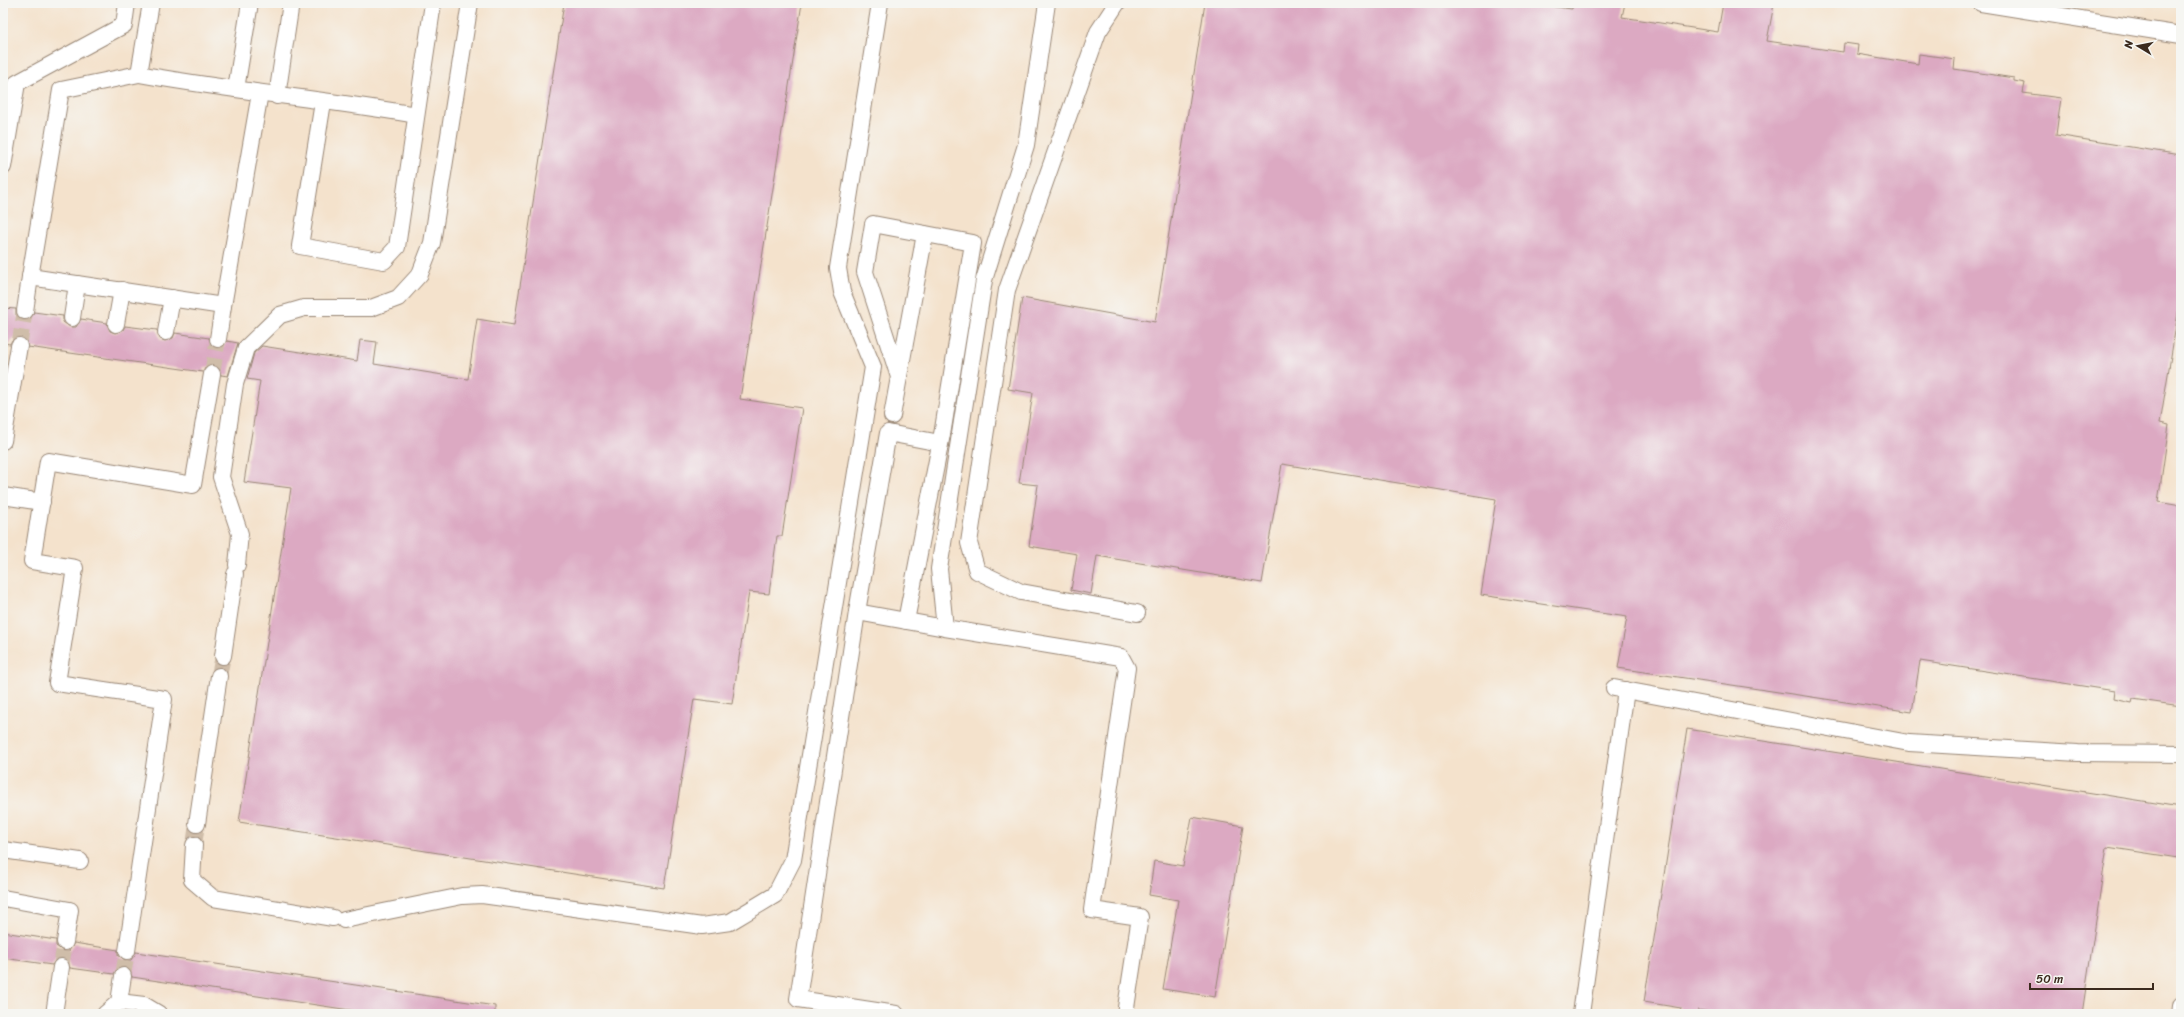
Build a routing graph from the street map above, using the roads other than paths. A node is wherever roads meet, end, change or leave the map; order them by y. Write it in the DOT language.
graph roads {
  1 [pos="128,3"];
  2 [pos="151,3"];
  3 [pos="250,3"];
  4 [pos="292,3"];
  5 [pos="433,3"];
  6 [pos="470,3"];
  7 [pos="880,3"];
  8 [pos="1047,3"];
  9 [pos="1117,3"];
  10 [pos="1981,3"];
  11 [pos="2181,35"];
  12 [pos="139,74"];
  13 [pos="236,89"];
  14 [pos="260,93"];
  15 [pos="277,96"];
  16 [pos="323,102"];
  17 [pos="416,115"];
  18 [pos="3,167"];
  19 [pos="925,234"];
  20 [pos="30,277"];
  21 [pos="77,284"];
  22 [pos="122,290"];
  23 [pos="172,298"];
  24 [pos="223,306"];
  25 [pos="25,311"];
  26 [pos="72,318"];
  27 [pos="116,324"];
  28 [pos="166,332"];
  29 [pos="218,340"];
  30 [pos="19,346"];
  31 [pos="212,374"];
  32 [pos="899,377"];
  33 [pos="892,416"];
  34 [pos="3,441"];
  35 [pos="940,443"];
  36 [pos="3,496"];
  37 [pos="42,502"];
  38 [pos="857,612"];
  39 [pos="1137,613"];
  40 [pos="906,621"];
  41 [pos="945,628"];
  42 [pos="223,656"];
  43 [pos="219,676"];
  44 [pos="2181,754"];
  45 [pos="197,824"];
  46 [pos="194,844"];
  47 [pos="3,850"];
  48 [pos="80,862"];
  49 [pos="3,898"];
  50 [pos="65,942"];
  51 [pos="127,951"];
  52 [pos="61,966"];
  53 [pos="123,976"];
  54 [pos="119,1002"];
  55 [pos="2181,1005"];
  56 [pos="54,1014"];
  57 [pos="106,1014"];
  58 [pos="159,1014"];
  59 [pos="896,1014"];
  60 [pos="1125,1014"];
  61 [pos="1581,1014"];
  62 [pos="2180,1014"];
  1 -- 18 [label="lane"];
  2 -- 12 [label="lane"];
  3 -- 13 [label="lane"];
  4 -- 15 [label="lane"];
  5 -- 17 [label="lane"];
  6 -- 42 [label="lane"];
  7 -- 46 [label="lane"];
  8 -- 41 [label="lane"];
  9 -- 39 [label="lane"];
  10 -- 11 [label="lane"];
  12 -- 13 [label="lane"];
  12 -- 20 [label="lane"];
  13 -- 14 [label="lane"];
  14 -- 15 [label="lane"];
  14 -- 24 [label="lane"];
  15 -- 16 [label="lane"];
  16 -- 17 [label="lane"];
  16 -- 17 [label="lane"];
  19 -- 32 [label="lane"];
  19 -- 32 [label="lane"];
  19 -- 35 [label="lane"];
  20 -- 21 [label="lane"];
  20 -- 25 [label="lane"];
  21 -- 22 [label="lane"];
  21 -- 26 [label="lane"];
  22 -- 23 [label="lane"];
  22 -- 27 [label="lane"];
  23 -- 24 [label="lane"];
  23 -- 28 [label="lane"];
  24 -- 29 [label="lane"];
  30 -- 34 [label="lane"];
  31 -- 37 [label="lane"];
  32 -- 33 [label="lane"];
  35 -- 38 [label="lane"];
  35 -- 40 [label="lane"];
  36 -- 37 [label="lane"];
  37 -- 51 [label="lane"];
  38 -- 40 [label="lane"];
  38 -- 59 [label="lane"];
  40 -- 41 [label="lane"];
  41 -- 60 [label="lane"];
  43 -- 45 [label="lane"];
  44 -- 61 [label="lane"];
  47 -- 48 [label="lane"];
  49 -- 50 [label="lane"];
  52 -- 56 [label="lane"];
  53 -- 54 [label="lane"];
  54 -- 57 [label="lane"];
  54 -- 58 [label="lane"];
  55 -- 62 [label="lane"];
}
